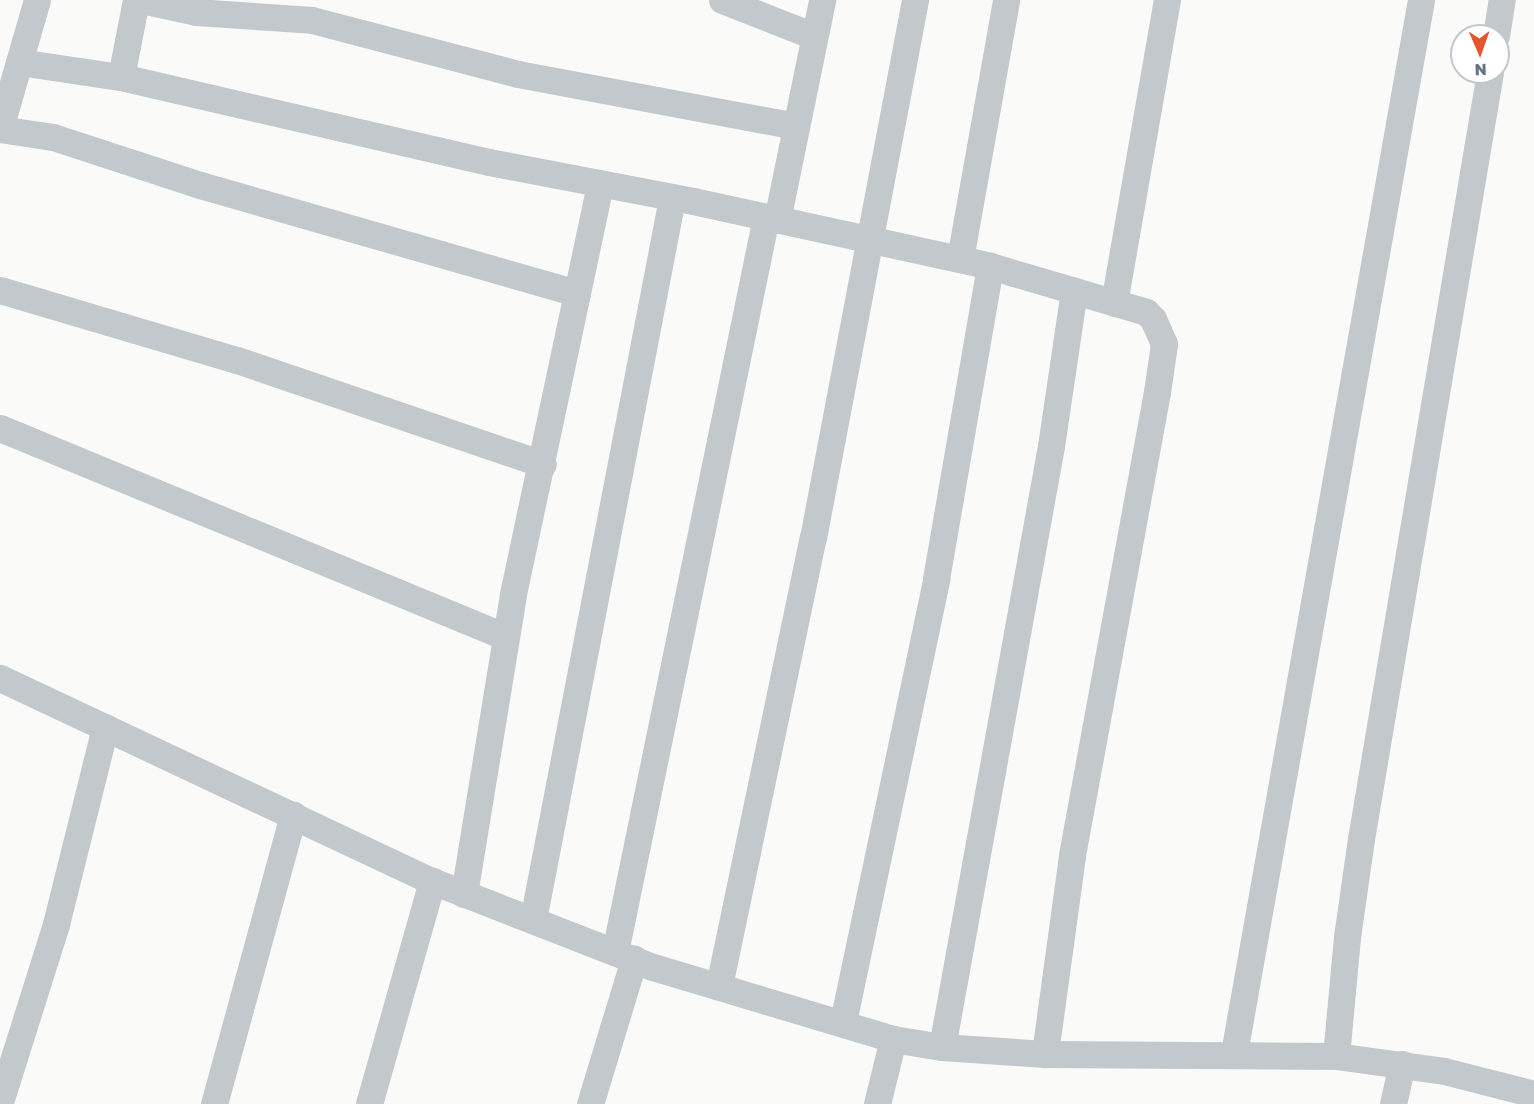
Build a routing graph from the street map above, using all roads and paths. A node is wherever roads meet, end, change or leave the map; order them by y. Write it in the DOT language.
graph roads {
  1 [pos="37,0"];
  2 [pos="138,0"];
  3 [pos="722,0"];
  4 [pos="822,0"];
  5 [pos="915,0"];
  6 [pos="1006,0"];
  7 [pos="1167,0"];
  8 [pos="1421,0"];
  9 [pos="1502,0"];
  10 [pos="1498,24"];
  11 [pos="814,36"];
  12 [pos="19,62"];
  13 [pos="121,77"];
  14 [pos="1488,84"];
  15 [pos="796,126"];
  16 [pos="0,128"];
  17 [pos="600,184"];
  18 [pos="672,198"];
  19 [pos="772,218"];
  20 [pos="870,240"];
  21 [pos="960,259"];
  22 [pos="990,266"];
  23 [pos="0,290"];
  24 [pos="1074,291"];
  25 [pos="577,293"];
  26 [pos="1114,303"];
  27 [pos="0,428"];
  28 [pos="543,464"];
  29 [pos="506,637"];
  30 [pos="0,678"];
  31 [pos="105,727"];
  32 [pos="293,815"];
  33 [pos="432,881"];
  34 [pos="464,894"];
  35 [pos="533,920"];
  36 [pos="624,955"];
  37 [pos="719,986"];
  38 [pos="843,1022"];
  39 [pos="893,1039"];
  40 [pos="942,1047"];
  41 [pos="1234,1053"];
  42 [pos="1045,1054"];
  43 [pos="1336,1056"];
  44 [pos="1402,1064"];
  45 [pos="1534,1094"];
  46 [pos="0,1102"];
  47 [pos="214,1104"];
  48 [pos="369,1104"];
  49 [pos="590,1104"];
  50 [pos="877,1104"];
  51 [pos="1393,1104"];
  1 -- 12 [label="street"];
  2 -- 13 [label="street"];
  2 -- 15 [label="street"];
  3 -- 11 [label="street"];
  4 -- 11 [label="street"];
  5 -- 20 [label="street"];
  6 -- 21 [label="street"];
  7 -- 26 [label="street"];
  8 -- 41 [label="street"];
  9 -- 10 [label="street"];
  11 -- 15 [label="street"];
  12 -- 13 [label="street"];
  12 -- 16 [label="street"];
  13 -- 17 [label="street"];
  14 -- 43 [label="street"];
  15 -- 19 [label="street"];
  16 -- 25 [label="street"];
  17 -- 18 [label="street"];
  17 -- 25 [label="street"];
  18 -- 19 [label="street"];
  18 -- 35 [label="street"];
  19 -- 20 [label="street"];
  19 -- 36 [label="street"];
  20 -- 21 [label="street"];
  20 -- 37 [label="street"];
  21 -- 22 [label="street"];
  22 -- 24 [label="street"];
  22 -- 38 [label="street"];
  23 -- 28 [label="street"];
  24 -- 26 [label="street"];
  24 -- 40 [label="street"];
  25 -- 28 [label="street"];
  26 -- 42 [label="street"];
  27 -- 29 [label="street"];
  28 -- 29 [label="street"];
  29 -- 34 [label="street"];
  30 -- 31 [label="street"];
  31 -- 32 [label="street"];
  31 -- 46 [label="street"];
  32 -- 33 [label="street"];
  32 -- 47 [label="street"];
  33 -- 34 [label="street"];
  33 -- 48 [label="street"];
  34 -- 35 [label="street"];
  35 -- 36 [label="street"];
  36 -- 37 [label="street"];
  36 -- 49 [label="street"];
  37 -- 38 [label="street"];
  38 -- 39 [label="street"];
  39 -- 40 [label="street"];
  39 -- 50 [label="street"];
  40 -- 42 [label="street"];
  41 -- 42 [label="street"];
  41 -- 43 [label="street"];
  43 -- 44 [label="street"];
  44 -- 45 [label="street"];
  44 -- 51 [label="street"];
}
